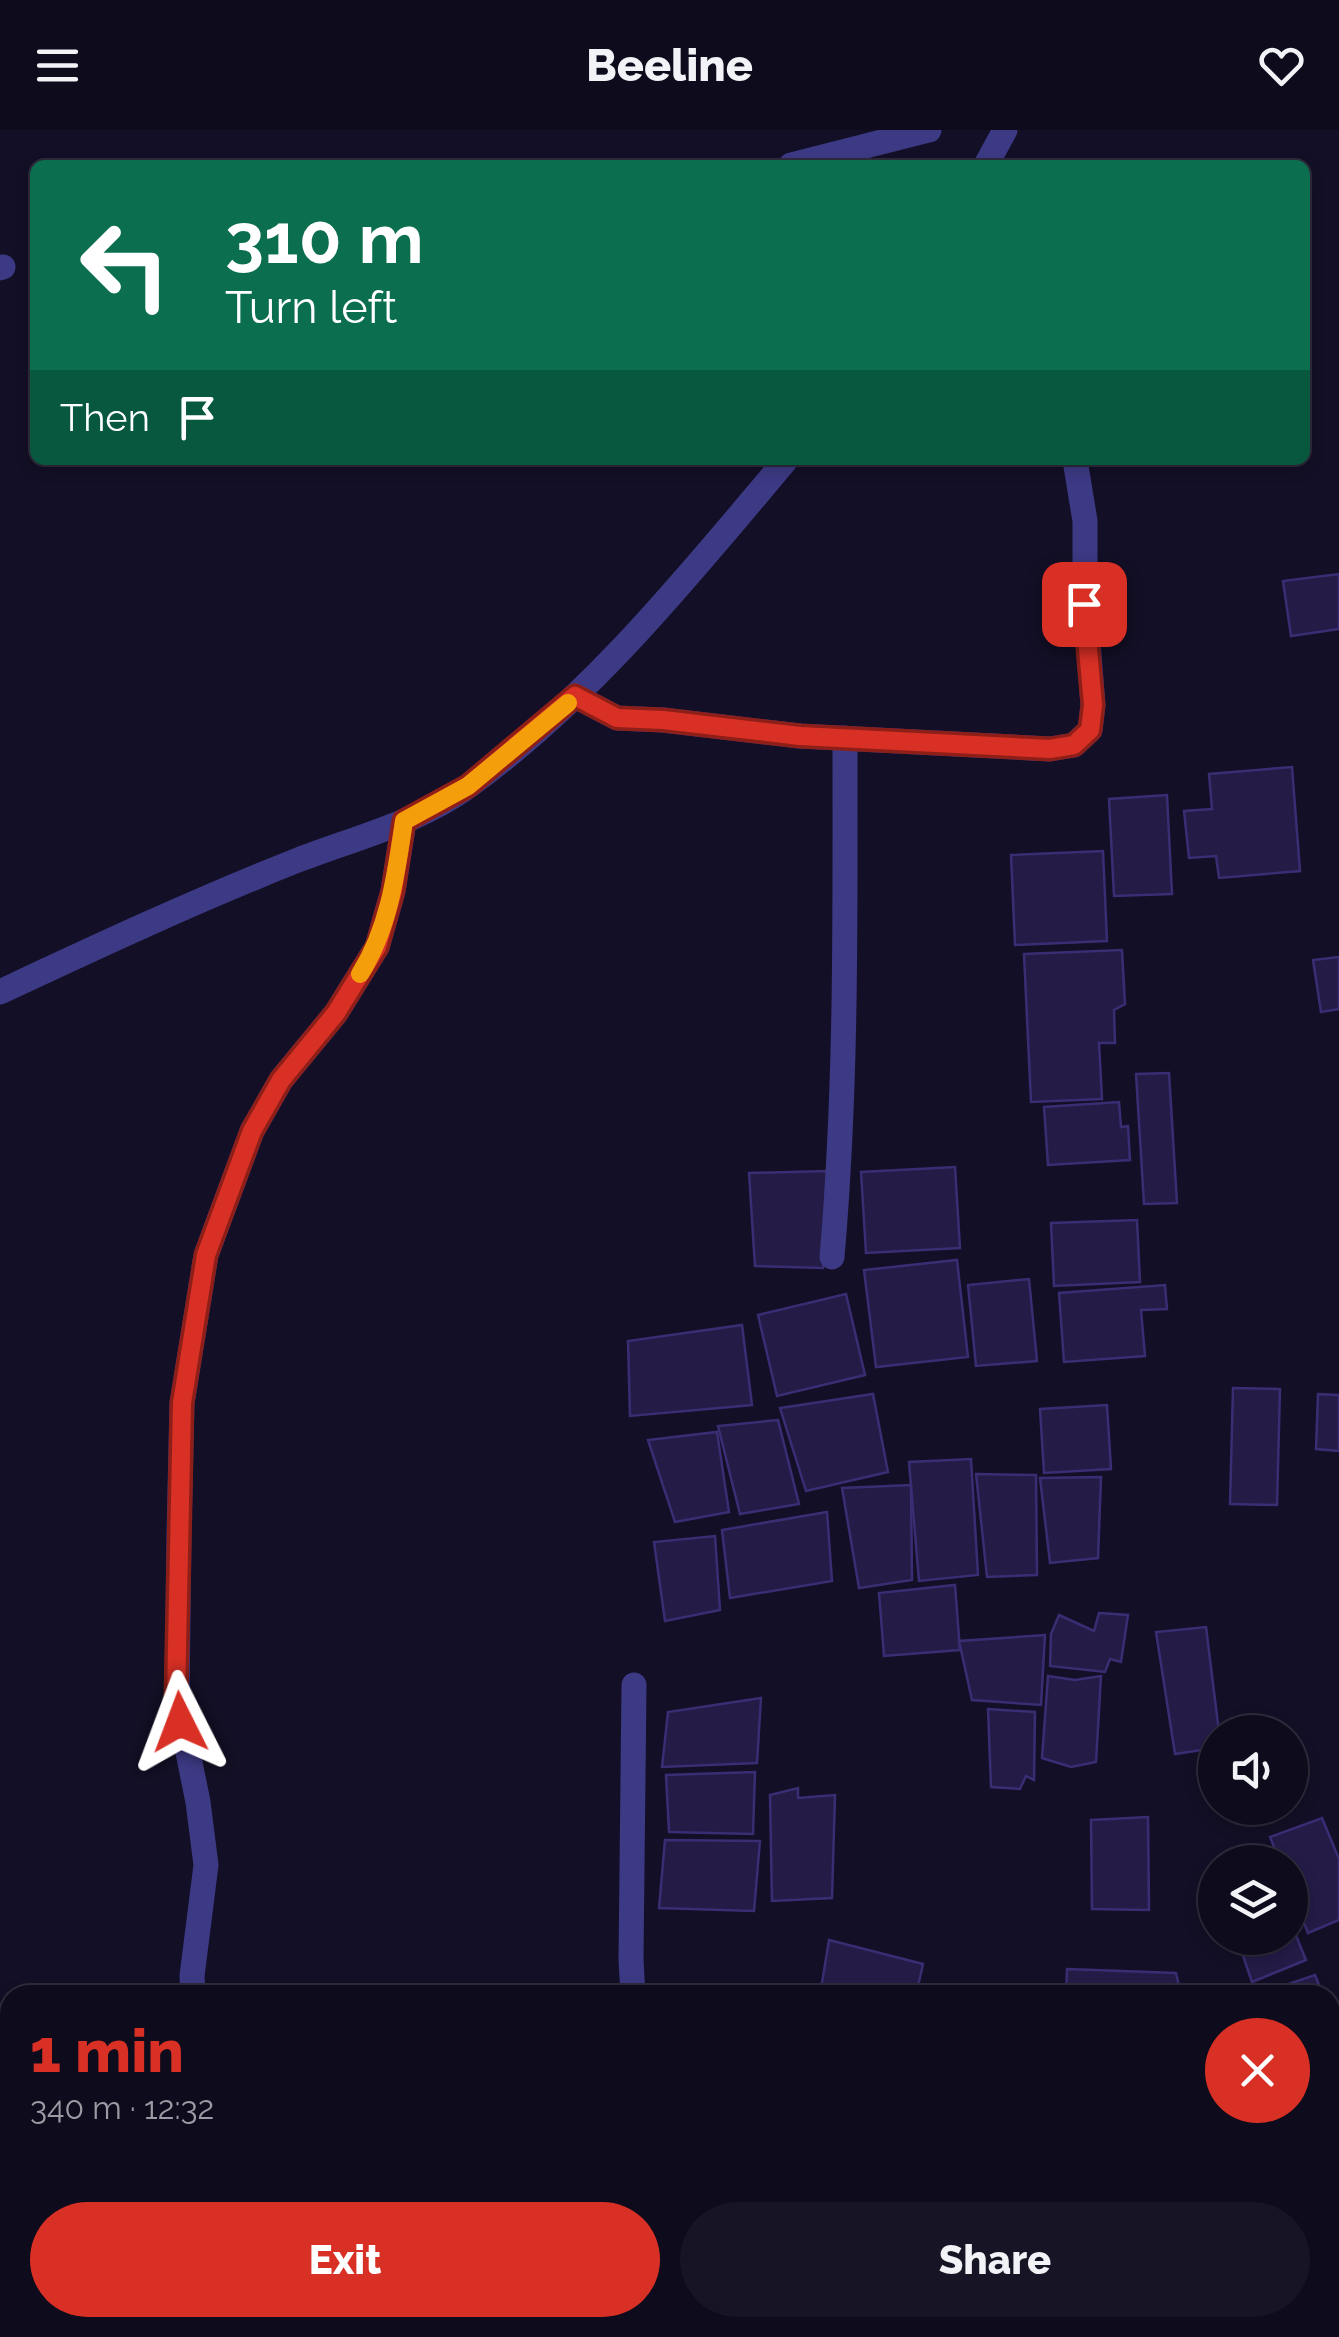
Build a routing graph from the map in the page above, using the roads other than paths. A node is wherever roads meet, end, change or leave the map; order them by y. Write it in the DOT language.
graph roads {
  1 [pos="929,130"];
  2 [pos="1005,130"];
  3 [pos="810,160"];
  4 [pos="989,160"];
  5 [pos="782,465"];
  6 [pos="1076,465"];
  7 [pos="575,696"];
  8 [pos="845,738"];
  9 [pos="404,821"];
  10 [pos="0,992"];
  11 [pos="832,1257"];
  12 [pos="634,1685"];
  13 [pos="192,1985"];
  14 [pos="632,1985"];
  1 -- 3 [label="street"];
  2 -- 4 [label="street"];
  5 -- 7 [label="street"];
  6 -- 8 [label="street"];
  7 -- 8 [label="street"];
  7 -- 9 [label="street"];
  8 -- 11 [label="street"];
  9 -- 10 [label="street"];
  9 -- 13 [label="street"];
  12 -- 14 [label="street"];
}
